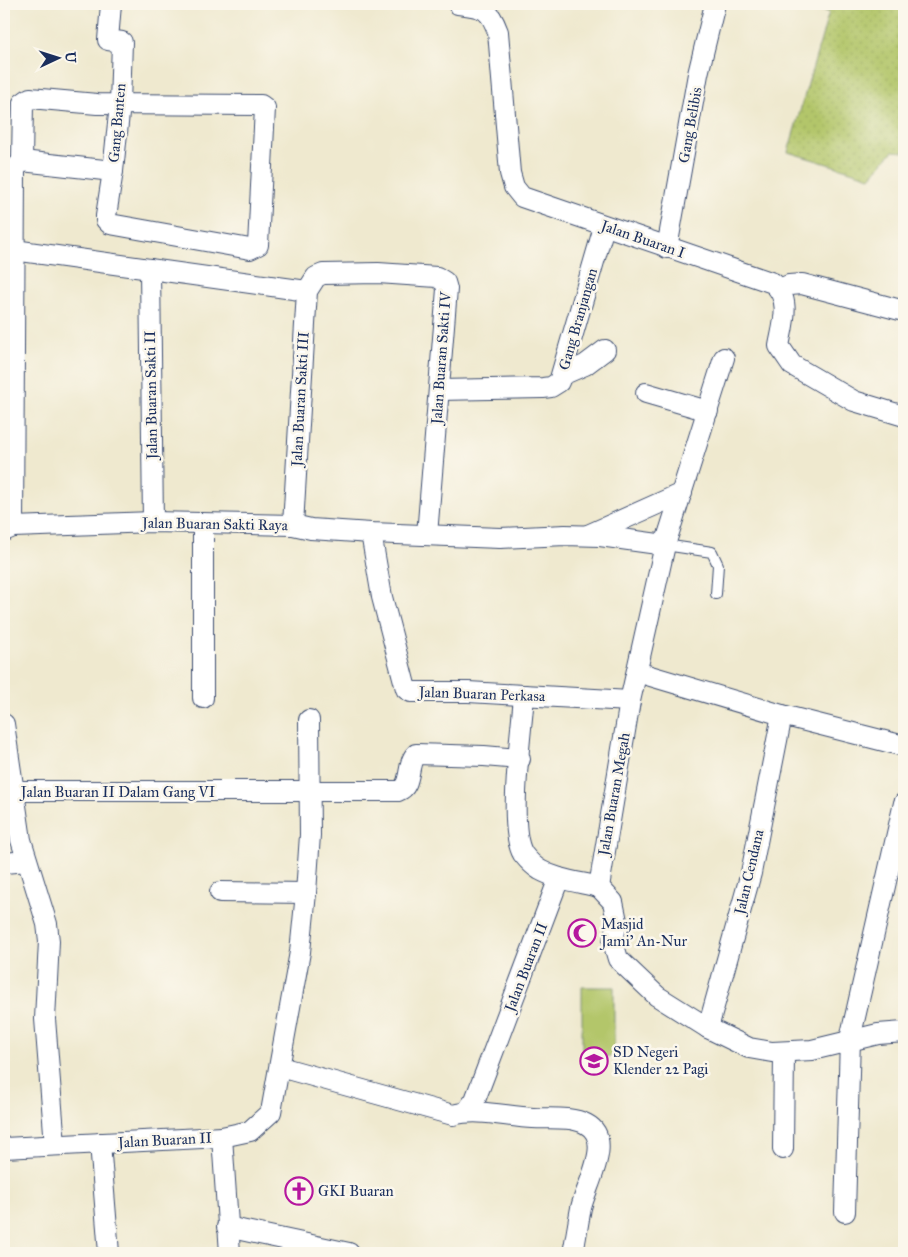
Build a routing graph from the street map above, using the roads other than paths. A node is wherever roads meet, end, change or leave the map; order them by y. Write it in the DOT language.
graph roads {
  1 [pos="111,4"];
  2 [pos="458,4"];
  3 [pos="715,4"];
  4 [pos="120,104"];
  5 [pos="22,161"];
  6 [pos="113,171"];
  7 [pos="604,227"];
  8 [pos="667,248"];
  9 [pos="14,250"];
  10 [pos="150,269"];
  11 [pos="311,284"];
  12 [pos="780,289"];
  13 [pos="904,311"];
  14 [pos="605,350"];
  15 [pos="724,358"];
  16 [pos="562,375"];
  17 [pos="439,390"];
  18 [pos="646,393"];
  19 [pos="708,411"];
  20 [pos="904,416"];
  21 [pos="682,493"];
  22 [pos="153,522"];
  23 [pos="203,524"];
  24 [pos="293,525"];
  25 [pos="9,529"];
  26 [pos="371,534"];
  27 [pos="427,535"];
  28 [pos="586,536"];
  29 [pos="665,545"];
  30 [pos="716,594"];
  31 [pos="637,672"];
  32 [pos="524,695"];
  33 [pos="203,698"];
  34 [pos="630,701"];
  35 [pos="782,715"];
  36 [pos="309,720"];
  37 [pos="4,724"];
  38 [pos="904,746"];
  39 [pos="520,759"];
  40 [pos="310,790"];
  41 [pos="14,791"];
  42 [pos="904,803"];
  43 [pos="27,861"];
  44 [pos="4,864"];
  45 [pos="559,878"];
  46 [pos="598,886"];
  47 [pos="895,889"];
  48 [pos="220,892"];
  49 [pos="306,893"];
  50 [pos="708,1028"];
  51 [pos="904,1032"];
  52 [pos="850,1040"];
  53 [pos="784,1052"];
  54 [pos="280,1067"];
  55 [pos="467,1111"];
  56 [pos="222,1137"];
  57 [pos="100,1143"];
  58 [pos="55,1145"];
  59 [pos="4,1148"];
  60 [pos="783,1150"];
  61 [pos="845,1212"];
  62 [pos="227,1227"];
  63 [pos="109,1253"];
  64 [pos="230,1253"];
  65 [pos="349,1253"];
  66 [pos="573,1253"];
  1 -- 4 [label="street, Gang Banten"];
  2 -- 7 [label="street, Jalan Buaran I"];
  3 -- 8 [label="street, Gang Belibis"];
  4 -- 5 [label="street"];
  4 -- 6 [label="street, Gang Banten"];
  4 -- 6 [label="street"];
  5 -- 6 [label="street, Gang Banten"];
  5 -- 9 [label="street"];
  7 -- 8 [label="street, Jalan Buaran I"];
  7 -- 16 [label="street, Gang Branjangan"];
  8 -- 12 [label="street, Jalan Buaran I"];
  9 -- 10 [label="street"];
  9 -- 25 [label="street"];
  10 -- 11 [label="street"];
  10 -- 22 [label="street, Jalan Buaran Sakti II"];
  11 -- 17 [label="street, Jalan Buaran Sakti IV"];
  11 -- 24 [label="street, Jalan Buaran Sakti III"];
  12 -- 13 [label="street"];
  12 -- 20 [label="street"];
  14 -- 16 [label="street"];
  15 -- 19 [label="street"];
  16 -- 17 [label="street, Gang Branjangan"];
  17 -- 27 [label="street, Jalan Buaran Sakti IV"];
  18 -- 19 [label="street"];
  19 -- 21 [label="street"];
  21 -- 28 [label="street"];
  21 -- 29 [label="street"];
  22 -- 23 [label="street, Jalan Buaran Sakti Raya"];
  22 -- 25 [label="street, Jalan Buaran Sakti Raya"];
  23 -- 24 [label="street, Jalan Buaran Sakti Raya"];
  23 -- 33 [label="street"];
  24 -- 26 [label="street, Jalan Buaran Sakti Raya"];
  26 -- 27 [label="street, Jalan Buaran Sakti Raya"];
  26 -- 32 [label="street, Jalan Buaran Perkasa"];
  27 -- 28 [label="street, Jalan Buaran Sakti Raya"];
  28 -- 29 [label="street"];
  29 -- 30 [label="lane"];
  29 -- 31 [label="street"];
  31 -- 34 [label="street"];
  31 -- 35 [label="street"];
  32 -- 34 [label="street, Jalan Buaran Perkasa"];
  32 -- 39 [label="street"];
  34 -- 46 [label="street, Jalan Buaran Megah"];
  35 -- 38 [label="street"];
  35 -- 50 [label="street, Jalan Cendana"];
  36 -- 40 [label="street, Jalan Buaran II"];
  37 -- 41 [label="street"];
  39 -- 40 [label="street, Jalan Buaran II Dalam Gang VI"];
  39 -- 45 [label="street"];
  40 -- 41 [label="street, Jalan Buaran II Dalam Gang VI"];
  40 -- 49 [label="street, Jalan Buaran II"];
  41 -- 43 [label="street, Jalan Buaran II Dalam Gang VI"];
  42 -- 47 [label="street"];
  43 -- 44 [label="street"];
  43 -- 58 [label="street, Jalan Buaran II Dalam Gang VI"];
  45 -- 46 [label="street"];
  45 -- 55 [label="street, Jalan Buaran II"];
  46 -- 50 [label="street"];
  47 -- 52 [label="street"];
  48 -- 49 [label="street"];
  49 -- 54 [label="street, Jalan Buaran II"];
  50 -- 53 [label="street"];
  51 -- 52 [label="street"];
  52 -- 53 [label="street"];
  52 -- 61 [label="street"];
  53 -- 60 [label="street"];
  54 -- 55 [label="street"];
  54 -- 56 [label="street, Jalan Buaran II"];
  55 -- 66 [label="street"];
  56 -- 57 [label="street, Jalan Buaran II"];
  56 -- 62 [label="street"];
  57 -- 58 [label="street, Jalan Buaran II"];
  57 -- 63 [label="street"];
  58 -- 59 [label="street, Jalan Buaran II"];
  62 -- 64 [label="street"];
  62 -- 65 [label="street"];
}
